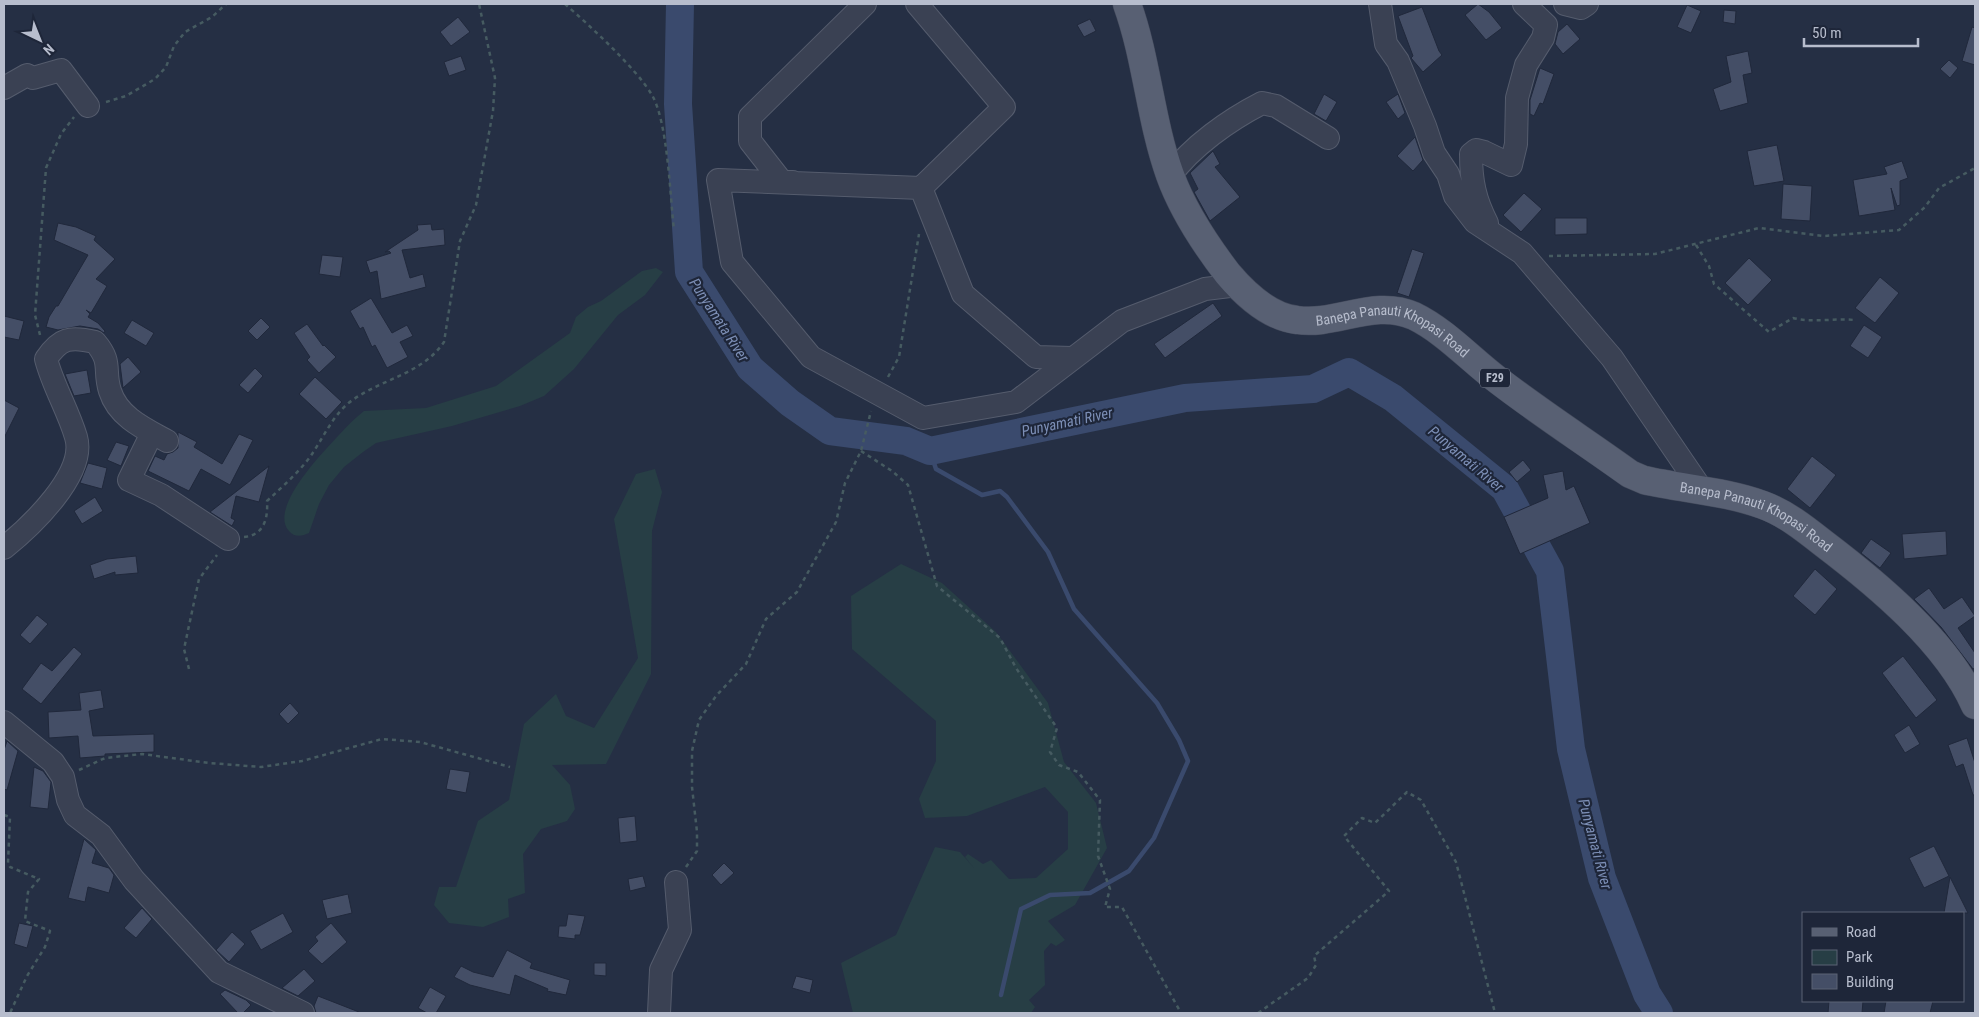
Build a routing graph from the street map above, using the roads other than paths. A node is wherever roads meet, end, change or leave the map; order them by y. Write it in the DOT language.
graph roads {
  1 [pos="865,4"];
  2 [pos="917,4"];
  3 [pos="1127,4"];
  4 [pos="1380,4"];
  5 [pos="1524,4"];
  6 [pos="1565,4"];
  7 [pos="1587,4"];
  8 [pos="4,88"];
  9 [pos="88,106"];
  10 [pos="1328,138"];
  11 [pos="1170,176"];
  12 [pos="923,193"];
  13 [pos="1491,231"];
  14 [pos="1238,285"];
  15 [pos="1072,358"];
  16 [pos="1702,490"];
  17 [pos="228,539"];
  18 [pos="4,548"];
  19 [pos="1975,705"];
  20 [pos="4,722"];
  21 [pos="676,882"];
  22 [pos="303,1013"];
  23 [pos="659,1013"];
  1 -- 12 [label="street"];
  2 -- 12 [label="street"];
  3 -- 11 [label="main road, Banepa Panauti Khopasi Road / F29"];
  4 -- 13 [label="street"];
  5 -- 13 [label="street"];
  6 -- 7 [label="street"];
  8 -- 9 [label="street"];
  10 -- 11 [label="street"];
  11 -- 14 [label="main road, Banepa Panauti Khopasi Road / F29"];
  12 -- 15 [label="street"];
  12 -- 15 [label="street"];
  13 -- 16 [label="street"];
  14 -- 15 [label="street"];
  14 -- 16 [label="main road, Banepa Panauti Khopasi Road / F29"];
  16 -- 19 [label="main road, Banepa Panauti Khopasi Road / F29"];
  17 -- 18 [label="street"];
  20 -- 22 [label="street"];
  21 -- 23 [label="street"];
}
